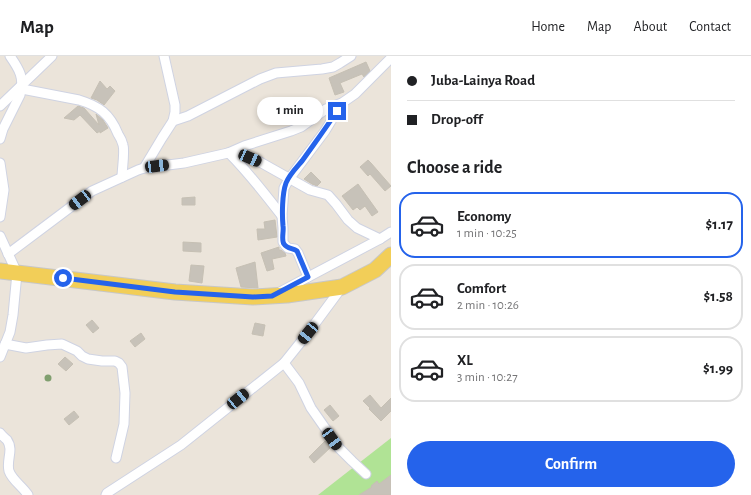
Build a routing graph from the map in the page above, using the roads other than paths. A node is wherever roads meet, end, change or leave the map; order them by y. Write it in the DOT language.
graph roads {
  1 [pos="10,56"];
  2 [pos="52,56"];
  3 [pos="164,56"];
  4 [pos="351,56"];
  5 [pos="390,59"];
  6 [pos="22,87"];
  7 [pos="342,103"];
  8 [pos="0,106"];
  9 [pos="173,122"];
  10 [pos="0,139"];
  11 [pos="228,153"];
  12 [pos="0,162"];
  13 [pos="144,168"];
  14 [pos="122,177"];
  15 [pos="288,178"];
  16 [pos="282,216"];
  17 [pos="0,217"];
  18 [pos="391,232"];
  19 [pos="0,236"];
  20 [pos="380,239"];
  21 [pos="8,254"];
  22 [pos="391,256"];
  23 [pos="0,271"];
  24 [pos="17,273"];
  25 [pos="308,277"];
  26 [pos="342,286"];
  27 [pos="272,296"];
  28 [pos="5,344"];
  29 [pos="0,358"];
  30 [pos="284,363"];
  31 [pos="0,434"];
  32 [pos="116,458"];
  33 [pos="366,474"];
  34 [pos="28,495"];
  35 [pos="106,495"];
  1 -- 6 [label="street"];
  2 -- 6 [label="street"];
  3 -- 9 [label="street"];
  4 -- 9 [label="street"];
  5 -- 7 [label="street"];
  6 -- 8 [label="street"];
  6 -- 10 [label="street"];
  6 -- 14 [label="street"];
  7 -- 11 [label="street"];
  7 -- 15 [label="street"];
  9 -- 13 [label="street"];
  11 -- 13 [label="street"];
  11 -- 15 [label="street"];
  11 -- 16 [label="street"];
  12 -- 17 [label="street"];
  13 -- 14 [label="street"];
  14 -- 21 [label="street"];
  15 -- 16 [label="street"];
  15 -- 20 [label="street"];
  16 -- 25 [label="street"];
  18 -- 20 [label="street"];
  19 -- 21 [label="street"];
  20 -- 25 [label="street"];
  21 -- 24 [label="street"];
  22 -- 26 [label="main road"];
  23 -- 24 [label="main road"];
  24 -- 27 [label="main road"];
  24 -- 28 [label="street"];
  25 -- 27 [label="street"];
  26 -- 27 [label="main road"];
  26 -- 30 [label="street"];
  28 -- 29 [label="street"];
  28 -- 32 [label="street"];
  30 -- 33 [label="street"];
  30 -- 35 [label="street"];
  31 -- 34 [label="street"];
}
